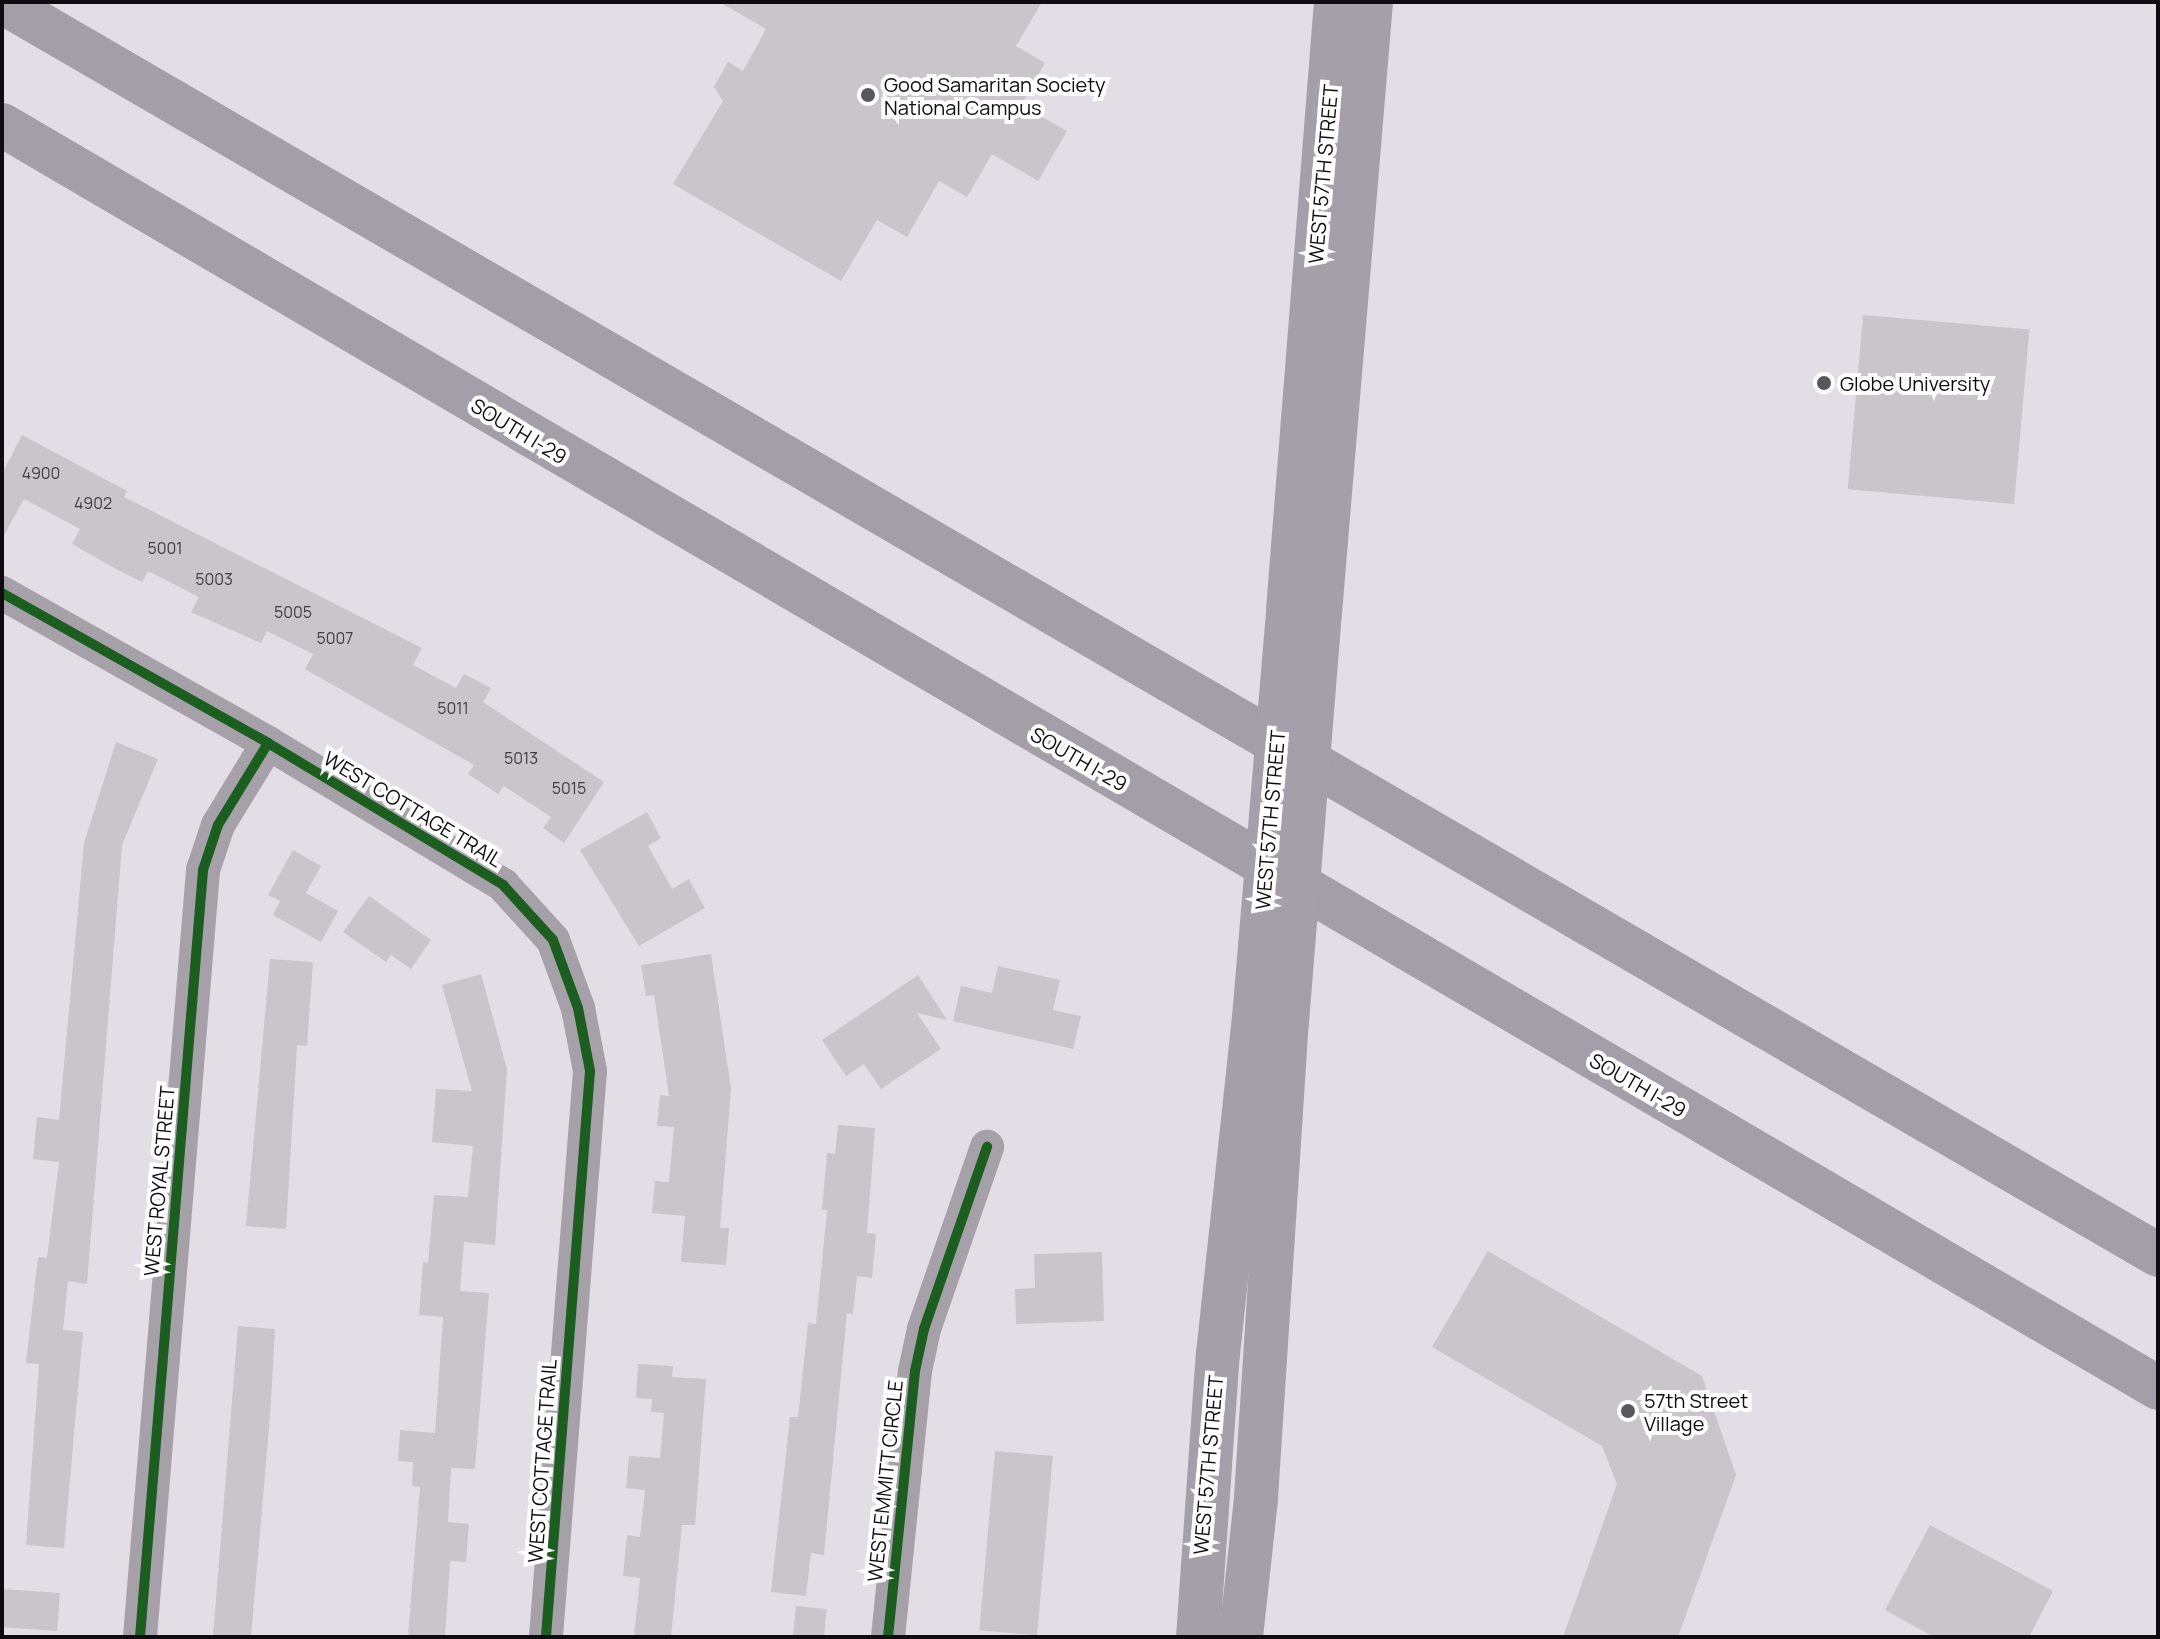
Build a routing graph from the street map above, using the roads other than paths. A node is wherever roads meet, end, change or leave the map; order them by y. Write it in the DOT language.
graph roads {
  1 [pos="2,2"];
  2 [pos="1336,2"];
  3 [pos="1371,2"];
  4 [pos="2,125"];
  5 [pos="2,593"];
  6 [pos="1304,612"];
  7 [pos="268,743"];
  8 [pos="1271,1020"];
  9 [pos="987,1147"];
  10 [pos="2158,1255"];
  11 [pos="2158,1388"];
  12 [pos="140,1637"];
  13 [pos="546,1637"];
  14 [pos="888,1637"];
  15 [pos="1198,1637"];
  16 [pos="1241,1637"];
  1 -- 10 [label="highway"];
  2 -- 6 [label="main road, WEST 57TH STREET"];
  3 -- 6 [label="main road, WEST 57TH STREET"];
  4 -- 11 [label="highway, SOUTH I-29"];
  5 -- 7 [label="street, WEST COTTAGE TRAIL"];
  6 -- 8 [label="main road, WEST 57TH STREET, bridge"];
  7 -- 12 [label="street, WEST ROYAL STREET"];
  7 -- 13 [label="street, WEST COTTAGE TRAIL"];
  8 -- 15 [label="main road, WEST 57TH STREET"];
  8 -- 16 [label="main road, WEST 57TH STREET"];
  9 -- 14 [label="street, WEST EMMITT CIRCLE"];
}
